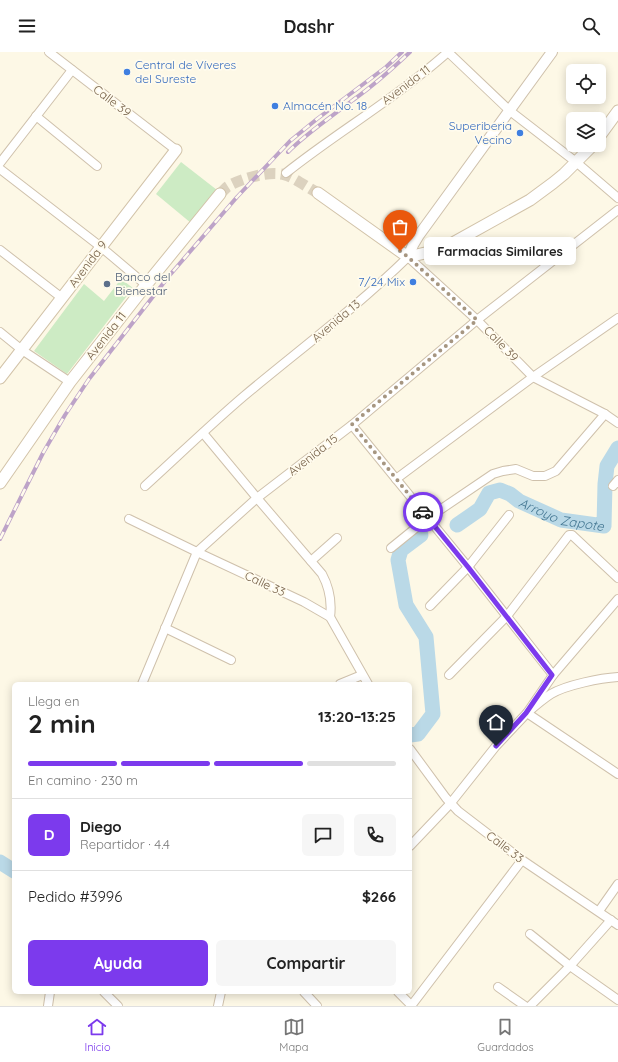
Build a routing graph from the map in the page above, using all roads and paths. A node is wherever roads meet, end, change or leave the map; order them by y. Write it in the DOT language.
graph roads {
  1 [pos="49,52"];
  2 [pos="448,52"];
  3 [pos="552,52"];
  4 [pos="72,70"];
  5 [pos="510,111"];
  6 [pos="618,112"];
  7 [pos="36,116"];
  8 [pos="606,128"];
  9 [pos="176,150"];
  10 [pos="586,152"];
  11 [pos="576,162"];
  12 [pos="0,163"];
  13 [pos="98,166"];
  14 [pos="0,169"];
  15 [pos="286,173"];
  16 [pos="318,193"];
  17 [pos="220,194"];
  18 [pos="618,198"];
  19 [pos="618,210"];
  20 [pos="101,248"];
  21 [pos="0,250"];
  22 [pos="408,257"];
  23 [pos="146,285"];
  24 [pos="62,298"];
  25 [pos="618,318"];
  26 [pos="477,320"];
  27 [pos="0,332"];
  28 [pos="22,350"];
  29 [pos="0,378"];
  30 [pos="533,378"];
  31 [pos="70,382"];
  32 [pos="605,414"];
  33 [pos="618,423"];
  34 [pos="352,424"];
  35 [pos="203,433"];
  36 [pos="396,479"];
  37 [pos="0,483"];
  38 [pos="145,486"];
  39 [pos="257,498"];
  40 [pos="509,515"];
  41 [pos="428,518"];
  42 [pos="129,519"];
  43 [pos="337,538"];
  44 [pos="391,548"];
  45 [pos="197,552"];
  46 [pos="311,561"];
  47 [pos="468,567"];
  48 [pos="618,578"];
  49 [pos="618,599"];
  50 [pos="430,606"];
  51 [pos="330,616"];
  52 [pos="507,616"];
  53 [pos="165,628"];
  54 [pos="231,660"];
  55 [pos="362,675"];
  56 [pos="449,675"];
  57 [pos="552,675"];
  58 [pos="618,677"];
  59 [pos="143,682"];
  60 [pos="345,682"];
  61 [pos="367,682"];
  62 [pos="526,713"];
  63 [pos="412,752"];
  64 [pos="618,774"];
  65 [pos="450,804"];
  66 [pos="412,844"];
  67 [pos="522,860"];
  68 [pos="618,884"];
  69 [pos="599,911"];
  70 [pos="614,922"];
  71 [pos="530,934"];
  72 [pos="570,966"];
  73 [pos="498,987"];
  74 [pos="50,994"];
  75 [pos="106,994"];
  76 [pos="221,994"];
  77 [pos="305,994"];
  78 [pos="400,994"];
  79 [pos="618,1000"];
  80 [pos="48,1006"];
  81 [pos="118,1006"];
  82 [pos="218,1006"];
  83 [pos="305,1006"];
  84 [pos="317,1006"];
  85 [pos="411,1006"];
  86 [pos="524,1006"];
  87 [pos="530,1006"];
  1 -- 4 [label="street, Calle 39"];
  2 -- 5 [label="street"];
  2 -- 15 [label="street, Avenida 11"];
  3 -- 5 [label="street, Avenida 13"];
  4 -- 7 [label="street"];
  4 -- 9 [label="street, Calle 39"];
  5 -- 11 [label="street"];
  5 -- 22 [label="street, Avenida 13"];
  6 -- 8 [label="main road"];
  7 -- 12 [label="street"];
  7 -- 13 [label="street"];
  9 -- 20 [label="main road, Avenida 9"];
  10 -- 11 [label="main road"];
  11 -- 18 [label="street"];
  11 -- 22 [label="main road"];
  14 -- 20 [label="street"];
  16 -- 22 [label="main road, Calle 39"];
  17 -- 23 [label="main road, Avenida 11"];
  19 -- 26 [label="street, Avenida 15"];
  20 -- 23 [label="street"];
  20 -- 24 [label="main road, Avenida 9"];
  21 -- 24 [label="street"];
  22 -- 26 [label="street, Calle 39"];
  22 -- 35 [label="street, Avenida 13"];
  23 -- 31 [label="main road, Avenida 11"];
  24 -- 28 [label="main road, Avenida 9"];
  25 -- 30 [label="street"];
  26 -- 30 [label="street, Calle 39"];
  26 -- 34 [label="street, Avenida 15"];
  27 -- 28 [label="street"];
  28 -- 29 [label="main road, Avenida 9"];
  28 -- 31 [label="street"];
  30 -- 32 [label="street, Calle 39"];
  30 -- 36 [label="street"];
  31 -- 37 [label="main road, Avenida 11"];
  32 -- 33 [label="street, Calle 39"];
  32 -- 41 [label="street"];
  34 -- 36 [label="street"];
  34 -- 39 [label="street, Avenida 15"];
  35 -- 38 [label="street, Avenida 13"];
  35 -- 39 [label="street"];
  36 -- 41 [label="street"];
  39 -- 45 [label="street, Avenida 15"];
  39 -- 46 [label="street"];
  40 -- 47 [label="street"];
  41 -- 44 [label="street"];
  41 -- 47 [label="street"];
  42 -- 45 [label="street, Calle 33"];
  43 -- 46 [label="street"];
  45 -- 51 [label="street, Calle 33"];
  45 -- 53 [label="street, Avenida 15"];
  46 -- 51 [label="street"];
  47 -- 50 [label="street"];
  47 -- 52 [label="street"];
  48 -- 52 [label="street"];
  49 -- 57 [label="street"];
  51 -- 55 [label="street"];
  52 -- 56 [label="street"];
  52 -- 57 [label="street"];
  53 -- 54 [label="street"];
  53 -- 59 [label="street, Avenida 15"];
  55 -- 60 [label="street"];
  55 -- 61 [label="street"];
  57 -- 62 [label="street"];
  58 -- 62 [label="street"];
  62 -- 64 [label="street"];
  62 -- 65 [label="street"];
  63 -- 65 [label="street, Calle 33"];
  65 -- 66 [label="street"];
  65 -- 67 [label="street, Calle 33"];
  67 -- 69 [label="street, Calle 33"];
  67 -- 85 [label="street"];
  68 -- 69 [label="street"];
  69 -- 70 [label="street, Calle 33"];
  70 -- 72 [label="street"];
  71 -- 72 [label="street"];
  72 -- 79 [label="street"];
  72 -- 87 [label="street"];
  73 -- 86 [label="street"];
  74 -- 80 [label="street"];
  75 -- 81 [label="street"];
  76 -- 82 [label="street"];
  77 -- 83 [label="street"];
  77 -- 84 [label="street"];
  78 -- 85 [label="street"];
}
